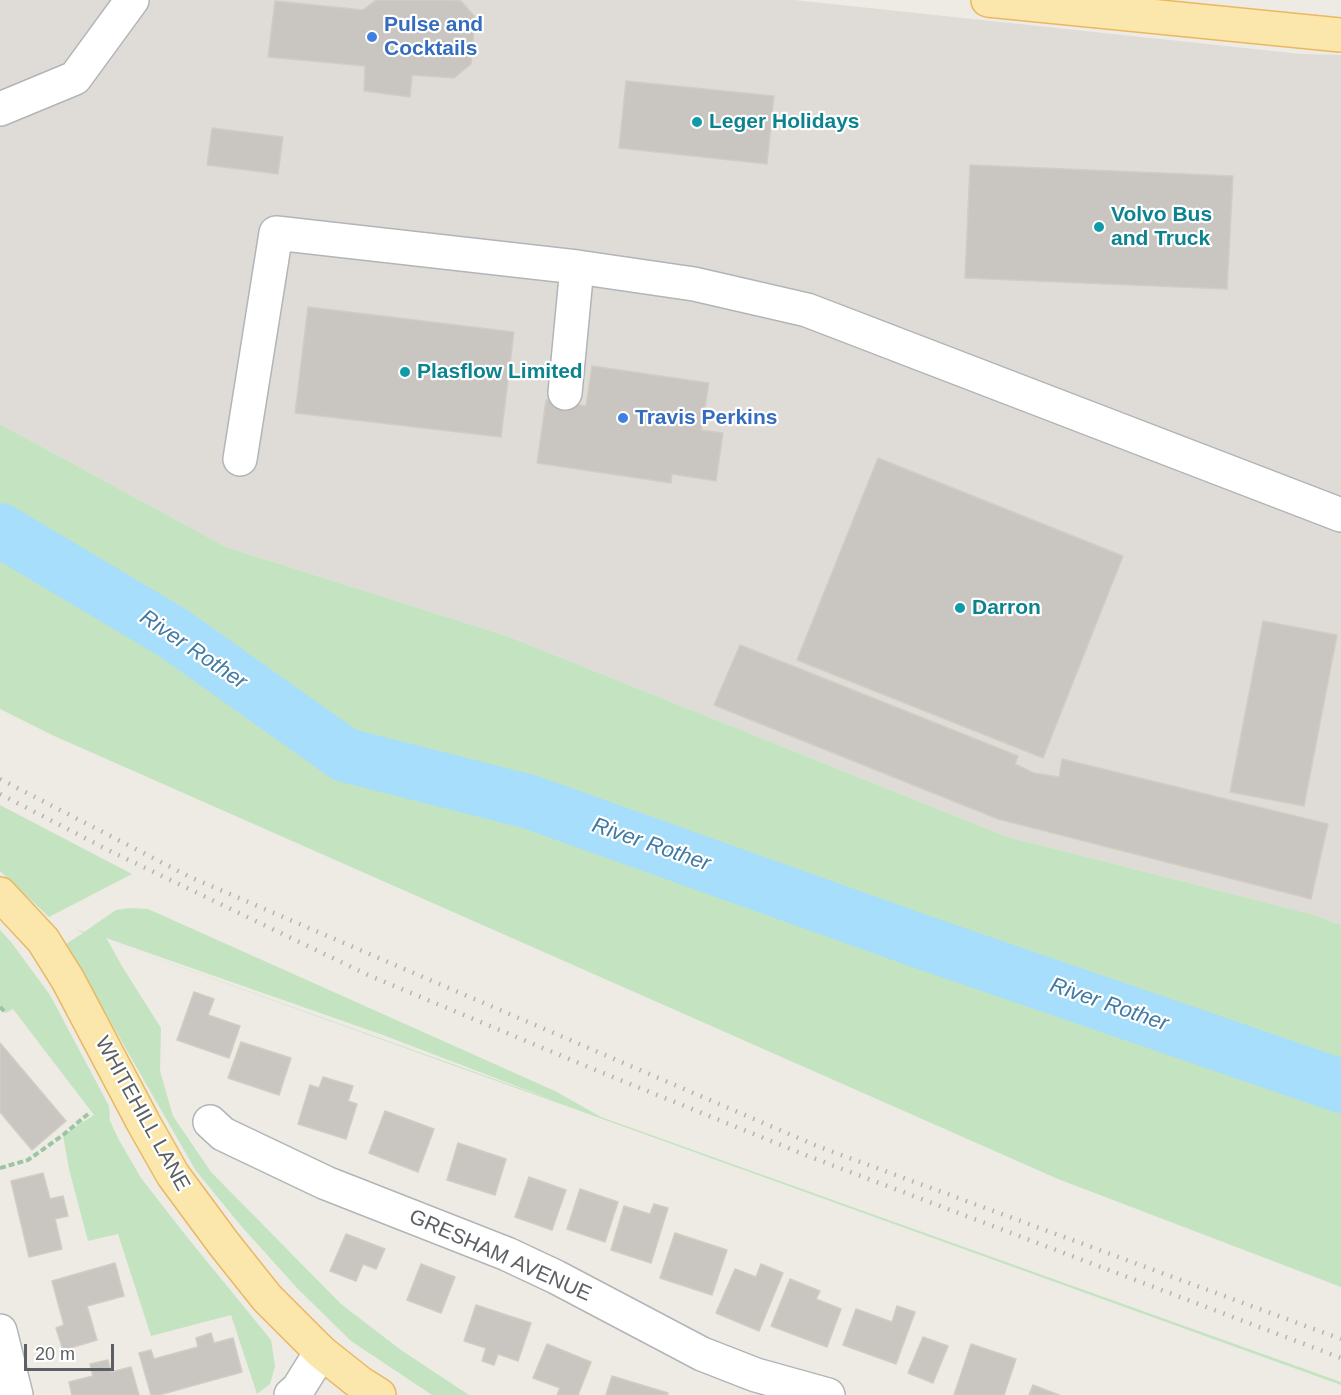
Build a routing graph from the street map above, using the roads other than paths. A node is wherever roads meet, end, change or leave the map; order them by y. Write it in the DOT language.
graph roads {
  1 [pos="132,0"];
  2 [pos="988,0"];
  3 [pos="1341,35"];
  4 [pos="0,109"];
  5 [pos="577,267"];
  6 [pos="566,393"];
  7 [pos="240,459"];
  8 [pos="1341,515"];
  9 [pos="0,894"];
  10 [pos="210,1122"];
  11 [pos="0,1331"];
  12 [pos="321,1352"];
  13 [pos="16,1395"];
  14 [pos="291,1395"];
  15 [pos="379,1395"];
  16 [pos="828,1395"];
  1 -- 4 [label="street"];
  2 -- 3 [label="main road"];
  5 -- 6 [label="street"];
  5 -- 7 [label="street"];
  5 -- 8 [label="street"];
  9 -- 12 [label="main road, WHITEHILL LANE"];
  10 -- 16 [label="street, GRESHAM AVENUE"];
  11 -- 13 [label="street"];
  12 -- 14 [label="street"];
  12 -- 15 [label="main road, WHITEHILL LANE"];
}
